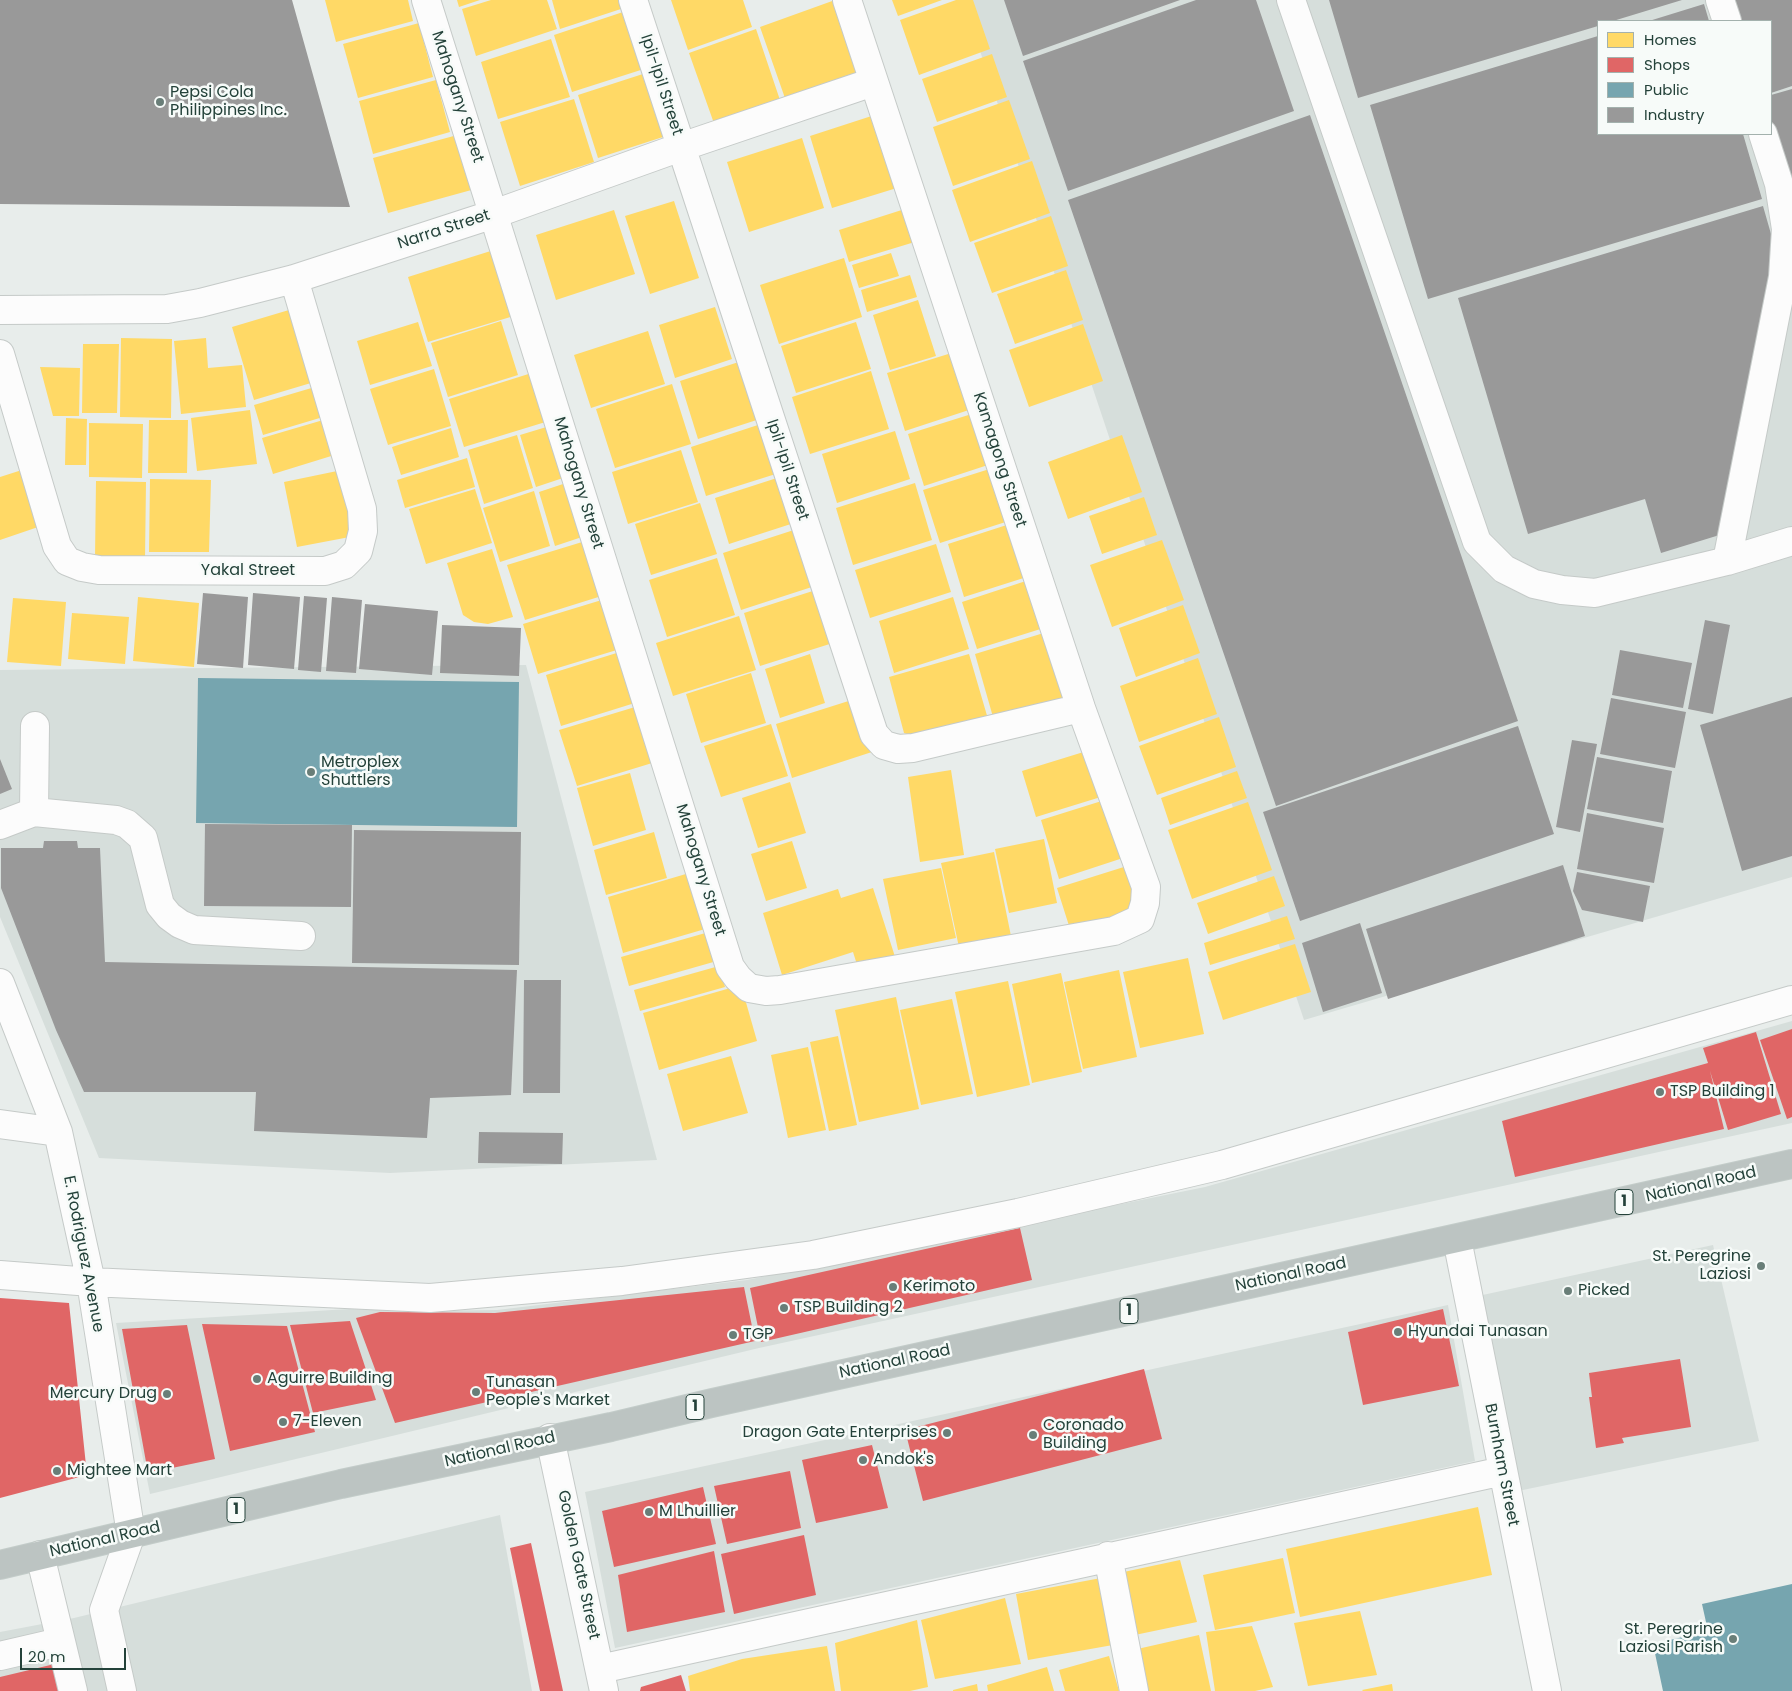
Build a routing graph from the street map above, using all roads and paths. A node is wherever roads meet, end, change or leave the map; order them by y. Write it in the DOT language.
graph roads {
  1 [pos="426,0"];
  2 [pos="633,0"];
  3 [pos="846,0"];
  4 [pos="1291,0"];
  5 [pos="1720,0"];
  6 [pos="1727,20"];
  7 [pos="873,82"];
  8 [pos="1763,135"];
  9 [pos="682,147"];
  10 [pos="494,214"];
  11 [pos="294,279"];
  12 [pos="0,310"];
  13 [pos="0,354"];
  14 [pos="1792,541"];
  15 [pos="1727,561"];
  16 [pos="1081,708"];
  17 [pos="35,726"];
  18 [pos="34,812"];
  19 [pos="0,825"];
  20 [pos="1140,919"];
  21 [pos="301,936"];
  22 [pos="0,983"];
  23 [pos="1792,1000"];
  24 [pos="0,1124"];
  25 [pos="58,1132"];
  26 [pos="1791,1169"];
  27 [pos="1457,1238"];
  28 [pos="0,1276"];
  29 [pos="91,1282"];
  30 [pos="550,1438"];
  31 [pos="1503,1471"];
  32 [pos="131,1534"];
  33 [pos="40,1555"];
  34 [pos="1108,1556"];
  35 [pos="0,1565"];
  36 [pos="60,1642"];
  37 [pos="0,1656"];
  38 [pos="602,1680"];
  39 [pos="73,1691"];
  40 [pos="122,1691"];
  41 [pos="1134,1691"];
  42 [pos="1547,1691"];
  1 -- 10 [label="street, Mahogany Street"];
  2 -- 9 [label="street, Ipil-Ipil Street"];
  3 -- 7 [label="street, Kamagong Street"];
  4 -- 15 [label="street"];
  5 -- 6 [label="street"];
  7 -- 9 [label="street, Narra Street"];
  7 -- 16 [label="street, Kamagong Street"];
  8 -- 15 [label="street"];
  9 -- 10 [label="street, Narra Street"];
  9 -- 16 [label="street, Ipil-Ipil Street"];
  10 -- 11 [label="street, Narra Street"];
  10 -- 20 [label="street, Mahogany Street"];
  11 -- 12 [label="street, Narra Street"];
  11 -- 13 [label="street, Yakal Street"];
  14 -- 15 [label="street"];
  16 -- 20 [label="street, Kamagong Street"];
  17 -- 18 [label="street"];
  18 -- 19 [label="street"];
  18 -- 21 [label="street"];
  22 -- 25 [label="street, E. Rodriguez Avenue"];
  23 -- 29 [label="street"];
  24 -- 25 [label="street"];
  25 -- 29 [label="street, E. Rodriguez Avenue"];
  26 -- 27 [label="highway, National Road / 1"];
  27 -- 30 [label="highway, National Road / 1"];
  27 -- 31 [label="street, Burnham Street"];
  28 -- 29 [label="street"];
  29 -- 32 [label="street, E. Rodriguez Avenue"];
  30 -- 32 [label="highway, National Road / 1"];
  30 -- 38 [label="street, Golden Gate Street"];
  31 -- 34 [label="street"];
  31 -- 42 [label="street, Burnham Street"];
  32 -- 33 [label="highway, National Road / 1"];
  32 -- 40 [label="street"];
  33 -- 35 [label="highway, National Road / 1"];
  33 -- 36 [label="street"];
  34 -- 38 [label="street"];
  34 -- 41 [label="street"];
  36 -- 37 [label="street"];
  36 -- 39 [label="street"];
}
